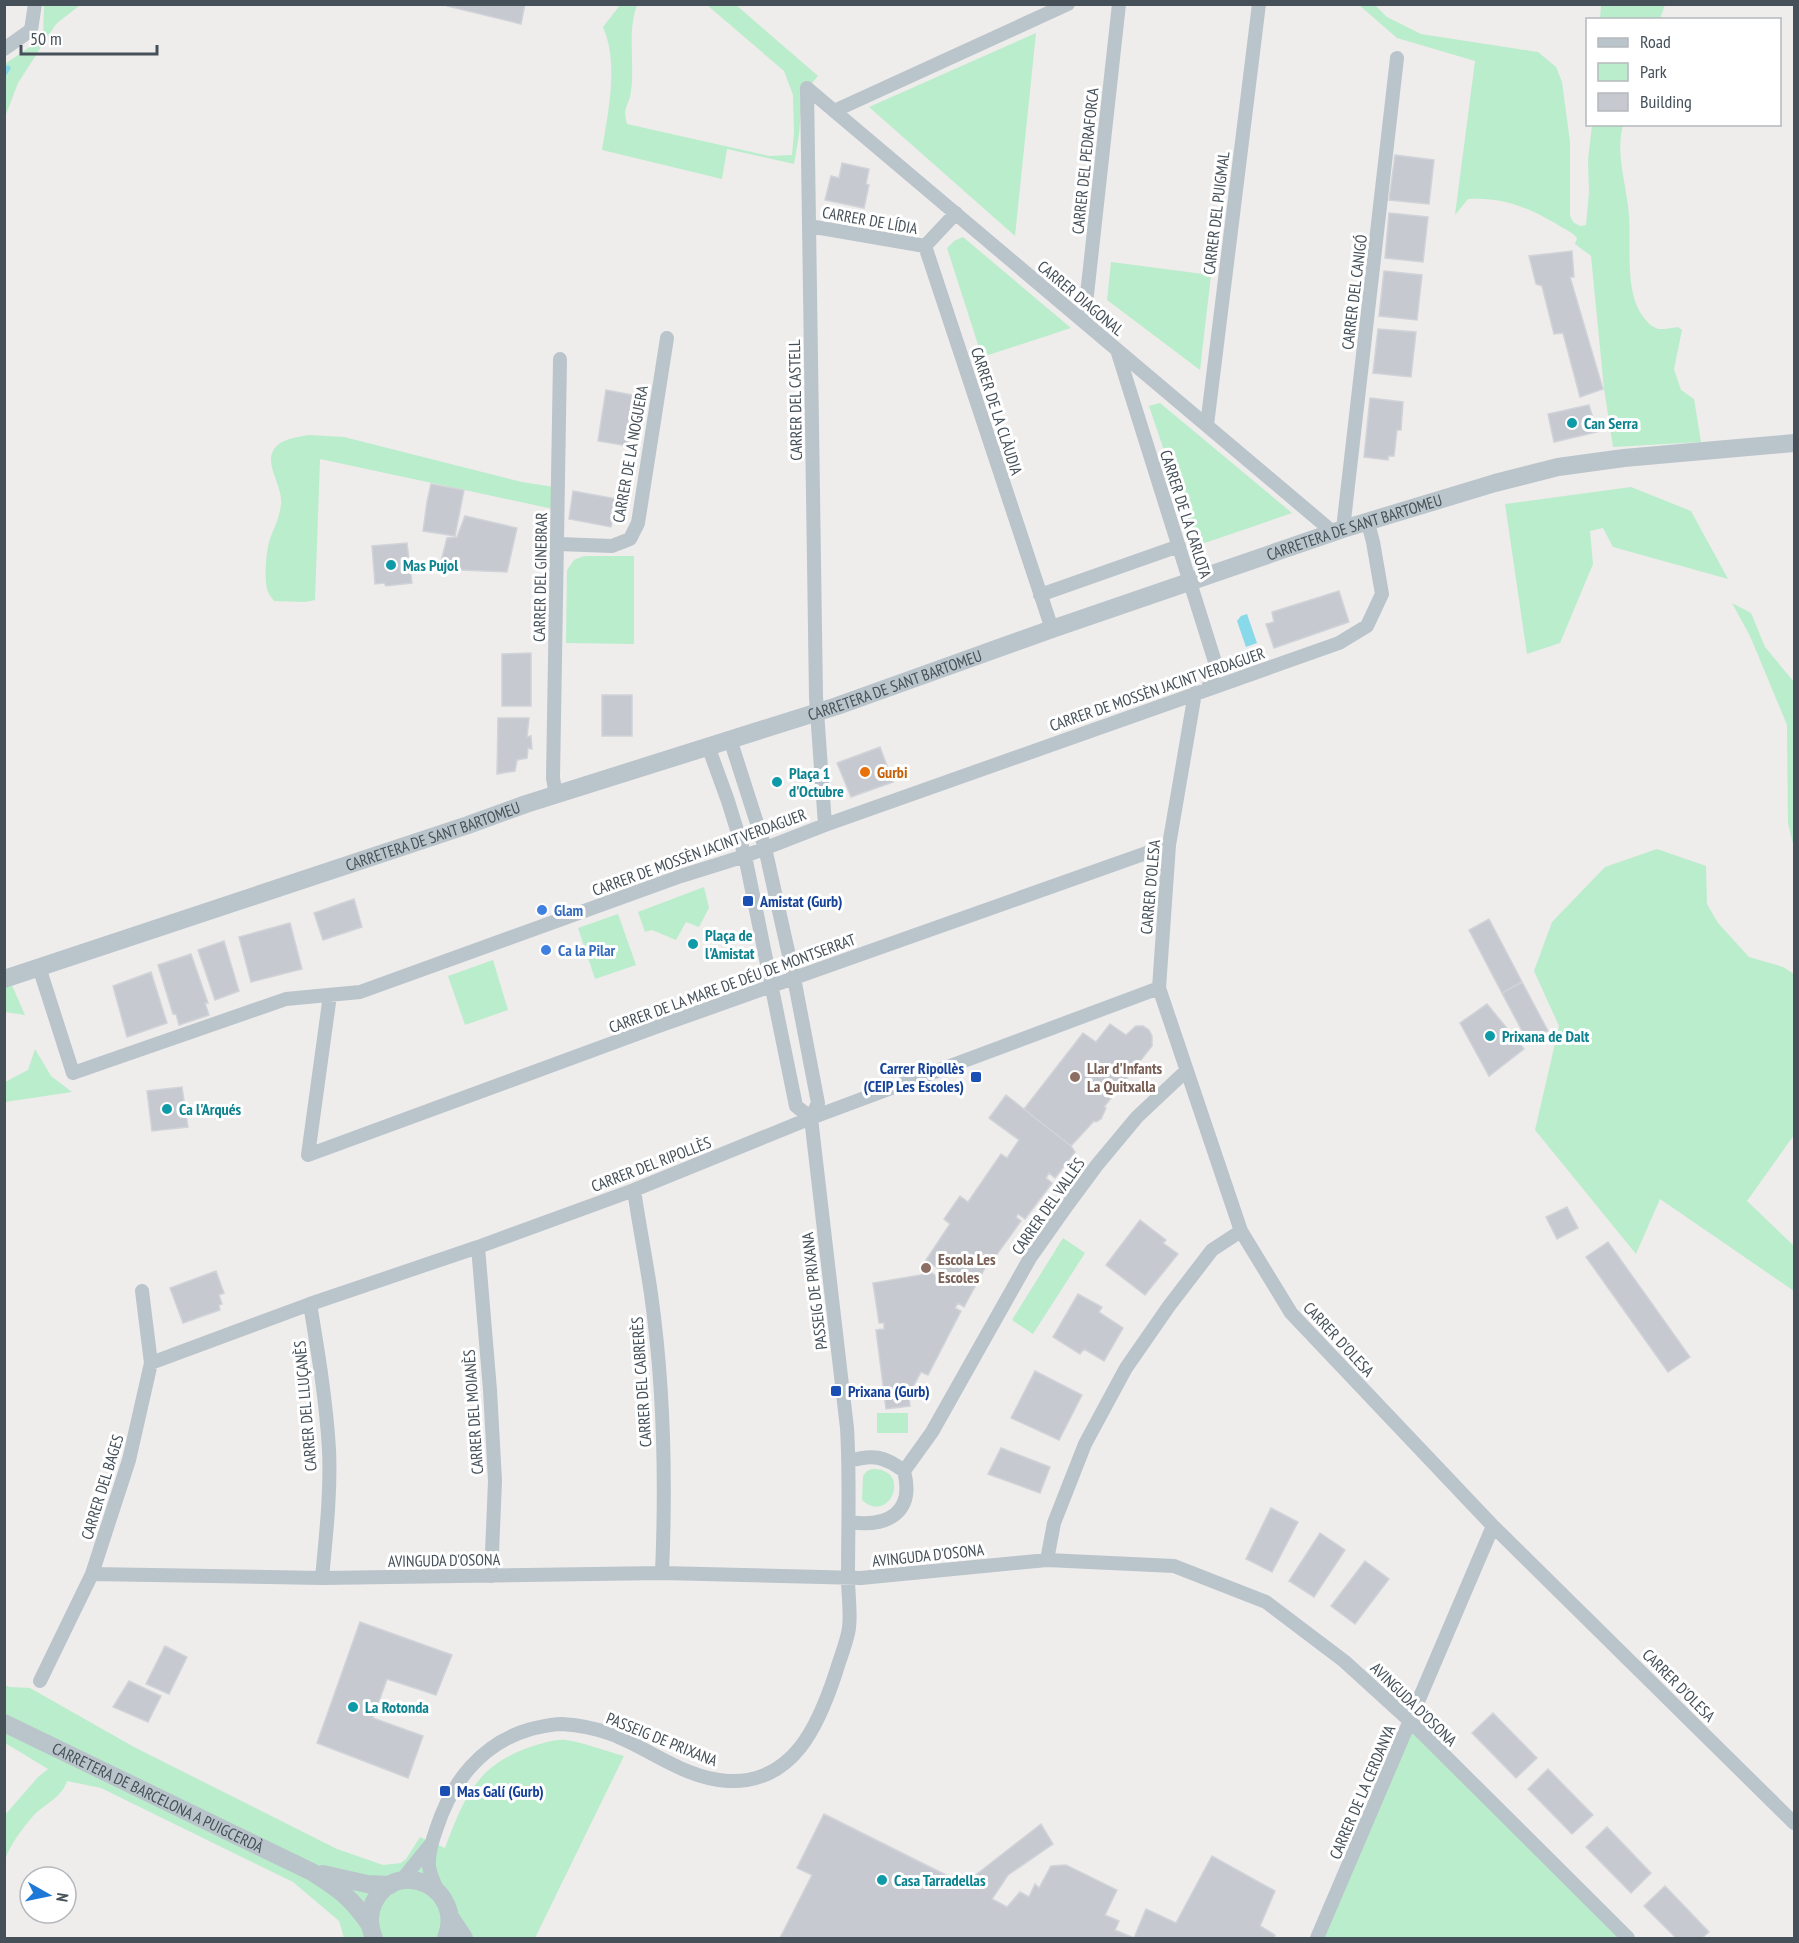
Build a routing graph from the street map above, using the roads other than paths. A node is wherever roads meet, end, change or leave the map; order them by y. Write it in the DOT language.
graph roads {
  1 [pos="35,4"];
  2 [pos="1068,4"];
  3 [pos="1119,4"];
  4 [pos="1259,4"];
  5 [pos="4,49"];
  6 [pos="1397,58"];
  7 [pos="807,88"];
  8 [pos="834,111"];
  9 [pos="956,213"];
  10 [pos="809,226"];
  11 [pos="925,246"];
  12 [pos="1084,322"];
  13 [pos="667,338"];
  14 [pos="1117,350"];
  15 [pos="560,359"];
  16 [pos="1207,425"];
  17 [pos="1794,443"];
  18 [pos="1368,523"];
  19 [pos="1338,531"];
  20 [pos="558,544"];
  21 [pos="1179,546"];
  22 [pos="1191,582"];
  23 [pos="1040,595"];
  24 [pos="1052,629"];
  25 [pos="1201,690"];
  26 [pos="817,712"];
  27 [pos="730,740"];
  28 [pos="708,746"];
  29 [pos="556,795"];
  30 [pos="825,825"];
  31 [pos="1169,845"];
  32 [pos="765,848"];
  33 [pos="745,856"];
  34 [pos="39,967"];
  35 [pos="794,978"];
  36 [pos="4,979"];
  37 [pos="773,987"];
  38 [pos="1159,987"];
  39 [pos="330,995"];
  40 [pos="1187,1070"];
  41 [pos="811,1118"];
  42 [pos="633,1190"];
  43 [pos="1241,1230"];
  44 [pos="478,1247"];
  45 [pos="142,1291"];
  46 [pos="310,1304"];
  47 [pos="151,1363"];
  48 [pos="849,1461"];
  49 [pos="903,1471"];
  50 [pos="849,1522"];
  51 [pos="1493,1526"];
  52 [pos="1047,1560"];
  53 [pos="662,1573"];
  54 [pos="92,1574"];
  55 [pos="491,1576"];
  56 [pos="322,1578"];
  57 [pos="848,1578"];
  58 [pos="40,1681"];
  59 [pos="1410,1721"];
  60 [pos="4,1723"];
  61 [pos="1794,1823"];
  62 [pos="432,1842"];
  63 [pos="312,1872"];
  64 [pos="396,1883"];
  65 [pos="438,1892"];
  66 [pos="450,1917"];
  67 [pos="372,1932"];
  68 [pos="446,1938"];
  69 [pos="464,1938"];
  70 [pos="1317,1938"];
  71 [pos="1628,1938"];
  1 -- 5 [label="street"];
  2 -- 8 [label="street"];
  3 -- 12 [label="street, CARRER DEL PEDRAFORCA"];
  4 -- 16 [label="street, CARRER DEL PUIGMAL"];
  6 -- 19 [label="street, CARRER DEL CANIGÓ"];
  7 -- 8 [label="street, CARRER DIAGONAL"];
  7 -- 10 [label="street, CARRER DEL CASTELL"];
  8 -- 9 [label="street, CARRER DIAGONAL"];
  9 -- 11 [label="street"];
  9 -- 12 [label="street, CARRER DIAGONAL"];
  10 -- 11 [label="street, CARRER DE LÍDIA"];
  10 -- 26 [label="street, CARRER DEL CASTELL"];
  11 -- 23 [label="street, CARRER DE LA CLÀUDIA"];
  12 -- 14 [label="street, CARRER DIAGONAL"];
  13 -- 20 [label="street, CARRER DE LA NOGUERA"];
  14 -- 16 [label="street, CARRER DIAGONAL"];
  14 -- 21 [label="street, CARRER DE LA CARLOTA"];
  15 -- 20 [label="street, CARRER DEL GINEBRAR"];
  16 -- 19 [label="street, CARRER DIAGONAL"];
  17 -- 18 [label="street, CARRETERA DE SANT BARTOMEU"];
  18 -- 19 [label="street, CARRETERA DE SANT BARTOMEU"];
  18 -- 25 [label="street, CARRER DE MOSSÈN JACINT VERDAGUER"];
  19 -- 22 [label="street, CARRETERA DE SANT BARTOMEU"];
  20 -- 29 [label="street, CARRER DEL GINEBRAR"];
  21 -- 22 [label="street, CARRER DE LA CARLOTA"];
  21 -- 23 [label="street"];
  22 -- 24 [label="street, CARRETERA DE SANT BARTOMEU"];
  22 -- 25 [label="street, CARRER DE LA CARLOTA"];
  23 -- 24 [label="street, CARRER DE LA CLÀUDIA"];
  24 -- 26 [label="street, CARRETERA DE SANT BARTOMEU"];
  25 -- 30 [label="street, CARRER DE MOSSÈN JACINT VERDAGUER"];
  25 -- 31 [label="street, CARRER D'OLESA"];
  26 -- 27 [label="street, CARRETERA DE SANT BARTOMEU"];
  26 -- 30 [label="street"];
  27 -- 28 [label="street, CARRETERA DE SANT BARTOMEU"];
  27 -- 32 [label="street, PASSEIG DE PRIXANA"];
  28 -- 29 [label="street, CARRETERA DE SANT BARTOMEU"];
  28 -- 33 [label="street"];
  29 -- 34 [label="street, CARRETERA DE SANT BARTOMEU"];
  30 -- 32 [label="street, CARRER DE MOSSÈN JACINT VERDAGUER"];
  31 -- 35 [label="street, CARRER DE LA MARE DE DÉU DE MONTSERRAT"];
  31 -- 38 [label="street, CARRER D'OLESA"];
  32 -- 33 [label="street, CARRER DE MOSSÈN JACINT VERDAGUER"];
  32 -- 35 [label="street, PASSEIG DE PRIXANA"];
  33 -- 37 [label="street"];
  33 -- 39 [label="street, CARRER DE MOSSÈN JACINT VERDAGUER"];
  34 -- 36 [label="street, CARRETERA DE SANT BARTOMEU"];
  34 -- 39 [label="street, CARRER DE MOSSÈN JACINT VERDAGUER"];
  35 -- 37 [label="street, CARRER DE LA MARE DE DÉU DE MONTSERRAT"];
  35 -- 41 [label="street, PASSEIG DE PRIXANA"];
  37 -- 39 [label="street, CARRER DE LA MARE DE DÉU DE MONTSERRAT"];
  37 -- 41 [label="street"];
  38 -- 40 [label="street, CARRER D'OLESA"];
  38 -- 41 [label="street, CARRER DEL RIPOLLÈS"];
  40 -- 43 [label="street, CARRER D'OLESA"];
  40 -- 49 [label="street, CARRER DEL VALLÈS"];
  41 -- 42 [label="street, CARRER DEL RIPOLLÈS"];
  41 -- 48 [label="street, PASSEIG DE PRIXANA"];
  42 -- 44 [label="street, CARRER DEL RIPOLLÈS"];
  42 -- 53 [label="street, CARRER DEL CABRERÈS"];
  43 -- 51 [label="street, CARRER D'OLESA"];
  43 -- 52 [label="street"];
  44 -- 46 [label="street, CARRER DEL RIPOLLÈS"];
  44 -- 55 [label="street, CARRER DEL MOIANÈS"];
  45 -- 47 [label="street, CARRER DEL BAGES"];
  46 -- 47 [label="street, CARRER DEL RIPOLLÈS"];
  46 -- 56 [label="street, CARRER DEL LLUÇANÈS"];
  47 -- 54 [label="street, CARRER DEL BAGES"];
  48 -- 49 [label="street"];
  48 -- 50 [label="street"];
  49 -- 50 [label="street"];
  50 -- 57 [label="street, PASSEIG DE PRIXANA"];
  51 -- 59 [label="street, CARRER DE LA CERDANYA"];
  51 -- 61 [label="street, CARRER D'OLESA"];
  52 -- 57 [label="street, AVINGUDA D'OSONA"];
  52 -- 59 [label="street, AVINGUDA D'OSONA"];
  53 -- 55 [label="street, AVINGUDA D'OSONA"];
  53 -- 57 [label="street, AVINGUDA D'OSONA"];
  54 -- 56 [label="street, AVINGUDA D'OSONA"];
  54 -- 58 [label="street, CARRER DEL BAGES"];
  55 -- 56 [label="street, AVINGUDA D'OSONA"];
  57 -- 62 [label="street, PASSEIG DE PRIXANA"];
  59 -- 70 [label="street, CARRER DE LA CERDANYA"];
  59 -- 71 [label="street, AVINGUDA D'OSONA"];
  60 -- 63 [label="street, CARRETERA DE BARCELONA A PUIGCERDÀ"];
  62 -- 64 [label="street, PASSEIG DE PRIXANA"];
  62 -- 65 [label="street, PASSEIG DE PRIXANA"];
  63 -- 64 [label="street, CARRETERA DE BARCELONA A PUIGCERDÀ"];
  63 -- 67 [label="street, CARRETERA DE BARCELONA A PUIGCERDÀ"];
  64 -- 65 [label="street, CARRETERA DE BARCELONA A PUIGCERDÀ"];
  64 -- 67 [label="street"];
  65 -- 66 [label="street"];
  66 -- 68 [label="street"];
  66 -- 69 [label="street"];
}
